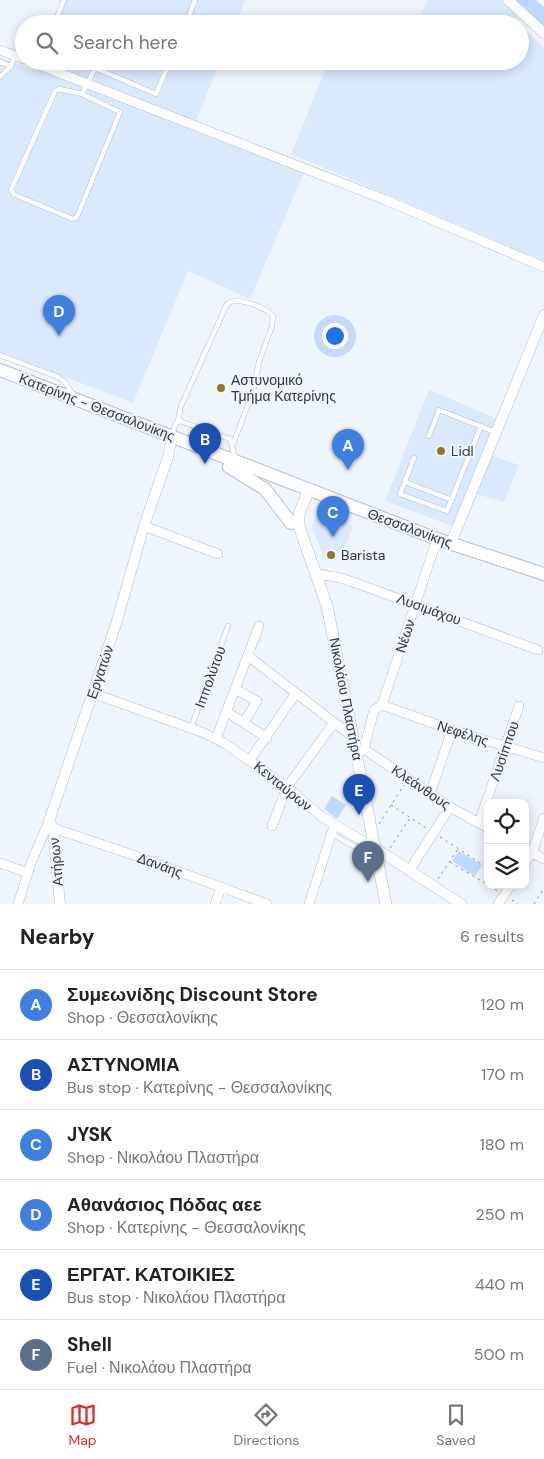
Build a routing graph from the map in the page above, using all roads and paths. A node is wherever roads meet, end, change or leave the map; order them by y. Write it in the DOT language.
graph roads {
  1 [pos="64,0"];
  2 [pos="195,0"];
  3 [pos="508,0"];
  4 [pos="58,15"];
  5 [pos="189,15"];
  6 [pos="525,15"];
  7 [pos="529,19"];
  8 [pos="544,32"];
  9 [pos="0,50"];
  10 [pos="15,56"];
  11 [pos="0,62"];
  12 [pos="15,62"];
  13 [pos="11,66"];
  14 [pos="53,70"];
  15 [pos="94,70"];
  16 [pos="99,70"];
  17 [pos="166,70"];
  18 [pos="0,77"];
  19 [pos="86,84"];
  20 [pos="82,94"];
  21 [pos="544,267"];
  22 [pos="544,315"];
  23 [pos="0,355"];
  24 [pos="0,370"];
  25 [pos="75,399"];
  26 [pos="178,421"];
  27 [pos="481,426"];
  28 [pos="495,432"];
  29 [pos="172,436"];
  30 [pos="429,436"];
  31 [pos="232,444"];
  32 [pos="222,457"];
  33 [pos="414,458"];
  34 [pos="241,464"];
  35 [pos="405,482"];
  36 [pos="305,488"];
  37 [pos="452,500"];
  38 [pos="291,523"];
  39 [pos="144,526"];
  40 [pos="438,539"];
  41 [pos="451,543"];
  42 [pos="218,554"];
  43 [pos="310,555"];
  44 [pos="317,574"];
  45 [pos="544,574"];
  46 [pos="415,604"];
  47 [pos="228,626"];
  48 [pos="259,626"];
  49 [pos="538,650"];
  50 [pos="248,656"];
  51 [pos="235,689"];
  52 [pos="92,693"];
  53 [pos="296,693"];
  54 [pos="382,705"];
  55 [pos="519,706"];
  56 [pos="227,712"];
  57 [pos="244,722"];
  58 [pos="334,723"];
  59 [pos="191,728"];
  60 [pos="452,730"];
  61 [pos="353,737"];
  62 [pos="267,738"];
  63 [pos="216,739"];
  64 [pos="505,746"];
  65 [pos="360,752"];
  66 [pos="544,758"];
  67 [pos="250,760"];
  68 [pos="408,778"];
  69 [pos="287,787"];
  70 [pos="430,794"];
  71 [pos="391,805"];
  72 [pos="450,807"];
  73 [pos="410,818"];
  74 [pos="544,818"];
  75 [pos="51,825"];
  76 [pos="272,826"];
  77 [pos="370,826"];
  78 [pos="483,826"];
  79 [pos="333,830"];
  80 [pos="434,833"];
  81 [pos="458,849"];
  82 [pos="529,851"];
  83 [pos="379,852"];
  84 [pos="544,859"];
  85 [pos="450,861"];
  86 [pos="0,863"];
  87 [pos="484,865"];
  88 [pos="409,871"];
  89 [pos="28,873"];
  90 [pos="484,882"];
  91 [pos="433,886"];
  92 [pos="221,888"];
  93 [pos="544,888"];
  94 [pos="494,889"];
  95 [pos="508,889"];
  96 [pos="504,895"];
  97 [pos="18,904"];
  98 [pos="60,904"];
  99 [pos="215,904"];
  100 [pos="267,904"];
  101 [pos="309,904"];
  102 [pos="386,904"];
  103 [pos="461,904"];
  104 [pos="498,904"];
  105 [pos="534,904"];
  1 -- 4 [label="lane"];
  2 -- 5 [label="lane"];
  3 -- 6 [label="street"];
  7 -- 8 [label="street"];
  9 -- 10 [label="street"];
  11 -- 13 [label="lane"];
  12 -- 13 [label="lane"];
  13 -- 18 [label="lane"];
  14 -- 19 [label="street"];
  15 -- 19 [label="lane"];
  16 -- 17 [label="lane"];
  19 -- 20 [label="lane"];
  19 -- 21 [label="street"];
  20 -- 20 [label="lane"];
  22 -- 28 [label="street"];
  23 -- 25 [label="lane"];
  24 -- 25 [label="main road, Κατερίνης - Θεσσαλονίκης"];
  25 -- 29 [label="main road, Κατερίνης - Θεσσαλονίκης"];
  26 -- 29 [label="lane"];
  26 -- 31 [label="lane"];
  26 -- 31 [label="lane"];
  27 -- 28 [label="lane"];
  27 -- 30 [label="lane"];
  27 -- 37 [label="lane"];
  28 -- 41 [label="street"];
  29 -- 32 [label="main road, Κατερίνης - Θεσσαλονίκης"];
  29 -- 39 [label="street, Εργατών"];
  31 -- 34 [label="lane"];
  32 -- 34 [label="main road, Θεσσαλονίκης"];
  32 -- 38 [label="main road"];
  33 -- 35 [label="lane"];
  34 -- 36 [label="main road, Θεσσαλονίκης"];
  35 -- 37 [label="lane"];
  35 -- 37 [label="lane"];
  36 -- 38 [label="main road"];
  36 -- 40 [label="main road, Θεσσαλονίκης"];
  36 -- 43 [label="main road, Νικολάου Πλαστήρα"];
  38 -- 43 [label="main road, Νικολάου Πλαστήρα"];
  39 -- 42 [label="street"];
  39 -- 52 [label="street, Εργατών"];
  40 -- 41 [label="main road, Θεσσαλονίκης"];
  40 -- 46 [label="street, Νέων"];
  41 -- 45 [label="main road, Θεσσαλονίκης"];
  43 -- 44 [label="main road, Νικολάου Πλαστήρα"];
  44 -- 46 [label="street, Λυσιμάχου"];
  44 -- 61 [label="main road, Νικολάου Πλαστήρα"];
  46 -- 49 [label="street, Λυσιμάχου"];
  46 -- 54 [label="street, Νέων"];
  47 -- 59 [label="lane, Ιππολύτου"];
  48 -- 50 [label="street"];
  50 -- 51 [label="street"];
  50 -- 53 [label="street"];
  51 -- 56 [label="street"];
  51 -- 57 [label="street"];
  52 -- 59 [label="street, Κενταύρων"];
  52 -- 75 [label="street, Εργατών"];
  53 -- 58 [label="street"];
  53 -- 62 [label="street"];
  54 -- 60 [label="street, Νεφέλης"];
  54 -- 65 [label="street, Νέων"];
  55 -- 64 [label="street, Λυσίππου"];
  56 -- 57 [label="street"];
  56 -- 63 [label="street"];
  57 -- 62 [label="street"];
  58 -- 61 [label="street"];
  58 -- 69 [label="street"];
  59 -- 63 [label="street, Κενταύρων"];
  60 -- 64 [label="street, Νεφέλης"];
  60 -- 70 [label="street"];
  61 -- 65 [label="main road, Νικολάου Πλαστήρα"];
  62 -- 67 [label="street"];
  63 -- 67 [label="street, Κενταύρων"];
  64 -- 66 [label="street, Νεφέλης"];
  64 -- 78 [label="street, Λυσίππου"];
  65 -- 68 [label="street, Κλεάνθους"];
  65 -- 77 [label="main road, Νικολάου Πλαστήρα"];
  67 -- 69 [label="street, Κενταύρων"];
  68 -- 70 [label="street, Κλεάνθους"];
  68 -- 71 [label="path"];
  69 -- 76 [label="street"];
  69 -- 79 [label="street, Κενταύρων"];
  70 -- 72 [label="street, Κλεάνθους"];
  71 -- 73 [label="path"];
  71 -- 77 [label="path"];
  72 -- 78 [label="street, Κλεάνθους"];
  72 -- 80 [label="street"];
  73 -- 80 [label="path"];
  73 -- 83 [label="path"];
  74 -- 82 [label="street"];
  75 -- 89 [label="street, Εργατών"];
  75 -- 92 [label="street, Δανάης"];
  75 -- 98 [label="street, Ατήρων"];
  77 -- 83 [label="main road, Νικολάου Πλαστήρα"];
  79 -- 83 [label="street, Κενταύρων"];
  79 -- 101 [label="street"];
  80 -- 81 [label="path"];
  80 -- 88 [label="street"];
  81 -- 85 [label="path"];
  81 -- 87 [label="path"];
  82 -- 84 [label="street"];
  83 -- 88 [label="street, Κενταύρων"];
  83 -- 102 [label="main road, Νικολάου Πλαστήρα"];
  85 -- 90 [label="path"];
  85 -- 91 [label="path"];
  86 -- 89 [label="street"];
  88 -- 91 [label="street, Κενταύρων"];
  89 -- 97 [label="street, Εργατών"];
  91 -- 103 [label="street, Κενταύρων"];
  92 -- 99 [label="street"];
  92 -- 100 [label="street, Δανάης"];
  93 -- 105 [label="path"];
  94 -- 96 [label="path"];
  95 -- 96 [label="street"];
  96 -- 104 [label="street"];
}
